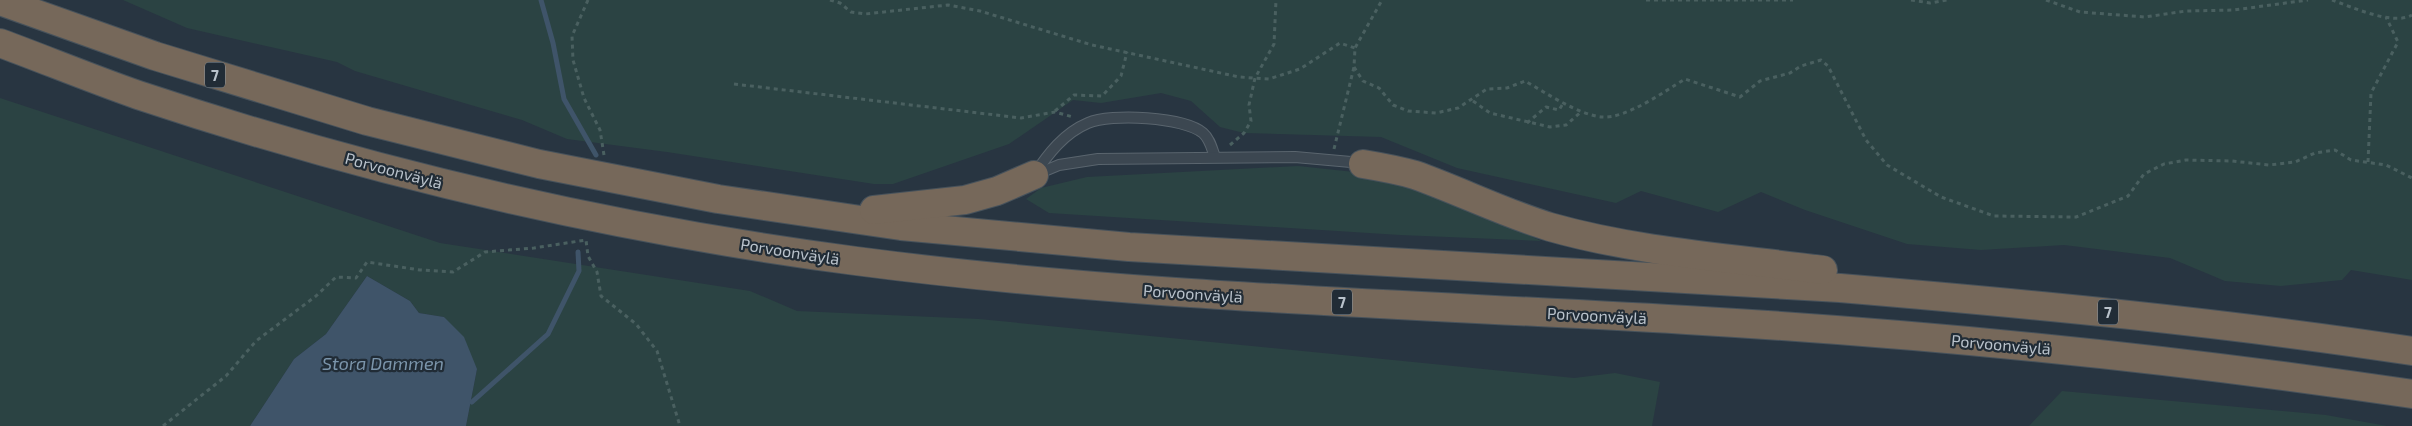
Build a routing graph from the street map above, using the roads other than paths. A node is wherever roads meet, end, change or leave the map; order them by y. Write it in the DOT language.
graph roads {
  1 [pos="0,1"];
  2 [pos="0,43"];
  3 [pos="1215,157"];
  4 [pos="1363,164"];
  5 [pos="1034,175"];
  6 [pos="818,214"];
  7 [pos="1929,295"];
  8 [pos="2412,351"];
  9 [pos="2412,394"];
  1 -- 6 [label="highway, 7"];
  2 -- 9 [label="highway, Porvoonväylä / 7"];
  3 -- 4 [label="lane"];
  3 -- 5 [label="lane"];
  3 -- 5 [label="lane"];
  4 -- 7 [label="highway"];
  5 -- 6 [label="highway"];
  6 -- 7 [label="highway, 7"];
  7 -- 8 [label="highway, 7"];
}
